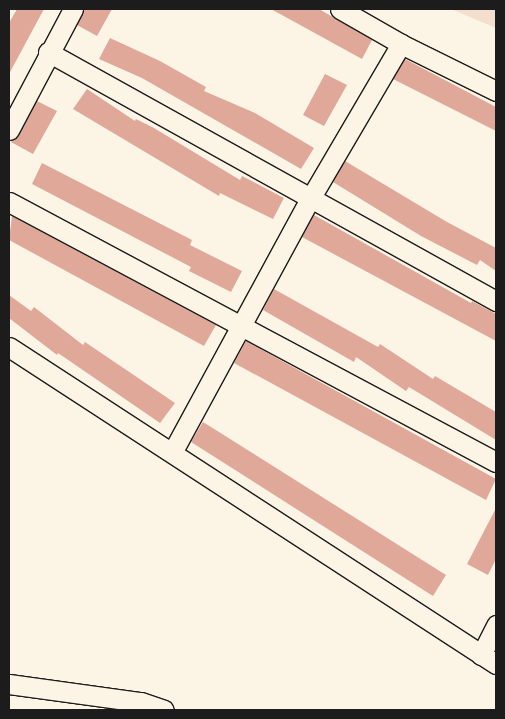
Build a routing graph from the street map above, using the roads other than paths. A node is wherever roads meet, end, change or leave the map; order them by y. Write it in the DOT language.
graph roads {
  1 [pos="73,9"];
  2 [pos="340,9"];
  3 [pos="401,44"];
  4 [pos="48,52"];
  5 [pos="496,90"];
  6 [pos="9,130"];
  7 [pos="310,199"];
  8 [pos="9,202"];
  9 [pos="496,301"];
  10 [pos="240,327"];
  11 [pos="9,347"];
  12 [pos="173,452"];
  13 [pos="496,462"];
  14 [pos="496,625"];
  15 [pos="489,660"];
  16 [pos="9,684"];
  17 [pos="164,710"];
  1 -- 4 [label="lane"];
  2 -- 3 [label="lane"];
  3 -- 5 [label="lane"];
  3 -- 7 [label="lane"];
  4 -- 6 [label="lane"];
  4 -- 7 [label="lane"];
  7 -- 9 [label="lane"];
  7 -- 10 [label="lane"];
  8 -- 10 [label="lane"];
  10 -- 12 [label="lane"];
  10 -- 13 [label="lane"];
  11 -- 12 [label="lane"];
  12 -- 15 [label="lane"];
  14 -- 15 [label="lane"];
  16 -- 17 [label="lane"];
}
